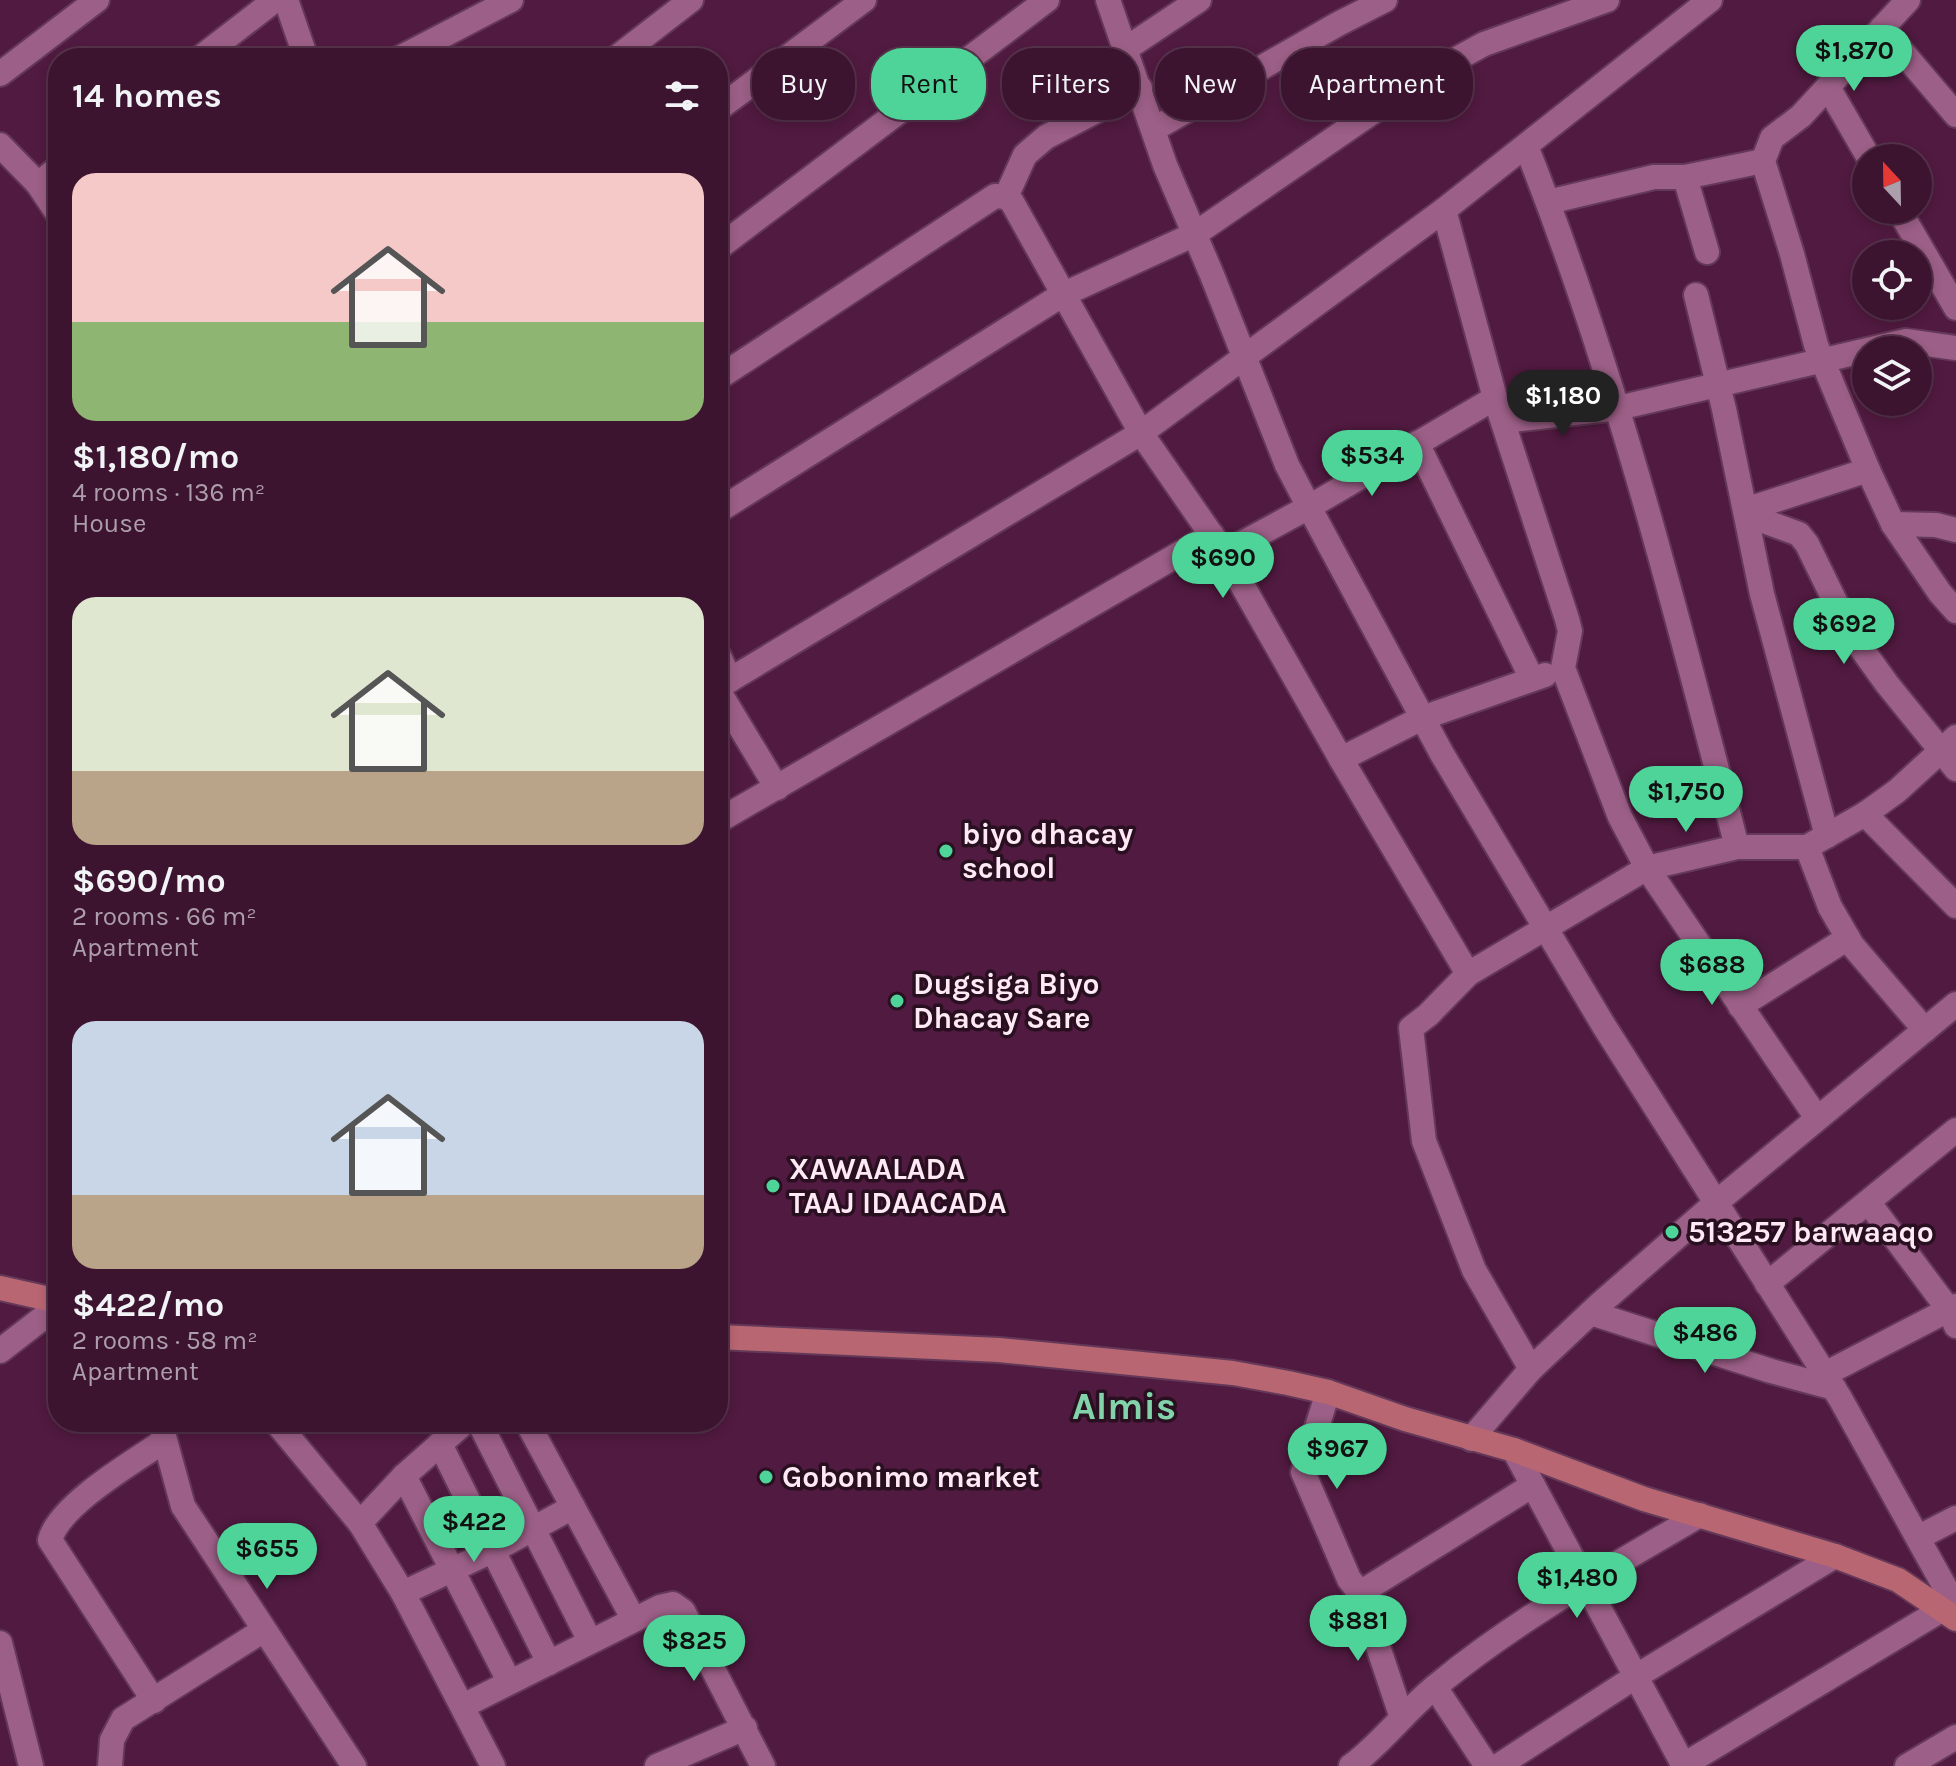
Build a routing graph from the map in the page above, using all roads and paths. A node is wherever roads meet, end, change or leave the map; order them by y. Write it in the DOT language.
graph roads {
  1 [pos="97,0"];
  2 [pos="275,0"];
  3 [pos="286,0"];
  4 [pos="511,0"];
  5 [pos="691,0"];
  6 [pos="864,0"];
  7 [pos="1047,0"];
  8 [pos="1108,0"];
  9 [pos="1199,0"];
  10 [pos="1607,0"];
  11 [pos="1710,0"];
  12 [pos="1908,0"];
  13 [pos="1380,1"];
  14 [pos="1680,10"];
  15 [pos="1882,28"];
  16 [pos="213,48"];
  17 [pos="303,48"];
  18 [pos="423,48"];
  19 [pos="629,48"];
  20 [pos="1127,48"];
  21 [pos="0,74"];
  22 [pos="1139,85"];
  23 [pos="1828,87"];
  24 [pos="1140,88"];
  25 [pos="728,102"];
  26 [pos="1956,115"];
  27 [pos="1154,129"];
  28 [pos="1861,144"];
  29 [pos="0,145"];
  30 [pos="1526,146"];
  31 [pos="1763,161"];
  32 [pos="48,176"];
  33 [pos="1685,177"];
  34 [pos="38,184"];
  35 [pos="1006,197"];
  36 [pos="48,199"];
  37 [pos="1548,202"];
  38 [pos="1444,210"];
  39 [pos="1907,224"];
  40 [pos="1195,234"];
  41 [pos="728,240"];
  42 [pos="1707,252"];
  43 [pos="1062,295"];
  44 [pos="1696,295"];
  45 [pos="1956,308"];
  46 [pos="1956,348"];
  47 [pos="1245,359"];
  48 [pos="1822,360"];
  49 [pos="728,371"];
  50 [pos="1718,386"];
  51 [pos="1495,398"];
  52 [pos="1618,408"];
  53 [pos="1503,421"];
  54 [pos="1141,433"];
  55 [pos="1417,443"];
  56 [pos="1868,470"];
  57 [pos="728,505"];
  58 [pos="1309,507"];
  59 [pos="1746,512"];
  60 [pos="1893,524"];
  61 [pos="1956,530"];
  62 [pos="1218,544"];
  63 [pos="1956,611"];
  64 [pos="1563,668"];
  65 [pos="1532,679"];
  66 [pos="728,682"];
  67 [pos="728,697"];
  68 [pos="1422,718"];
  69 [pos="1948,744"];
  70 [pos="1341,759"];
  71 [pos="1956,769"];
  72 [pos="777,788"];
  73 [pos="1865,814"];
  74 [pos="728,815"];
  75 [pos="1817,842"];
  76 [pos="1737,847"];
  77 [pos="1647,868"];
  78 [pos="1956,906"];
  79 [pos="1545,927"];
  80 [pos="1848,938"];
  81 [pos="1468,974"];
  82 [pos="1956,1004"];
  83 [pos="1740,1006"];
  84 [pos="1925,1030"];
  85 [pos="1817,1118"];
  86 [pos="1956,1130"];
  87 [pos="1718,1201"];
  88 [pos="1869,1203"];
  89 [pos="1767,1284"];
  90 [pos="1,1289"];
  91 [pos="48,1301"];
  92 [pos="48,1311"];
  93 [pos="1591,1313"];
  94 [pos="1954,1314"];
  95 [pos="728,1337"];
  96 [pos="0,1351"];
  97 [pos="1531,1369"];
  98 [pos="1829,1381"];
  99 [pos="1328,1392"];
  100 [pos="161,1432"];
  101 [pos="162,1432"];
  102 [pos="284,1432"];
  103 [pos="454,1432"];
  104 [pos="484,1432"];
  105 [pos="532,1432"];
  106 [pos="1471,1439"];
  107 [pos="440,1444"];
  108 [pos="1514,1450"];
  109 [pos="404,1476"];
  110 [pos="1533,1485"];
  111 [pos="573,1507"];
  112 [pos="1700,1515"];
  113 [pos="1956,1518"];
  114 [pos="360,1523"];
  115 [pos="532,1529"];
  116 [pos="1919,1537"];
  117 [pos="494,1550"];
  118 [pos="1835,1556"];
  119 [pos="452,1569"];
  120 [pos="1585,1583"];
  121 [pos="403,1593"];
  122 [pos="1360,1593"];
  123 [pos="1952,1612"];
  124 [pos="634,1620"];
  125 [pos="264,1630"];
  126 [pos="590,1641"];
  127 [pos="0,1643"];
  128 [pos="549,1663"];
  129 [pos="1635,1677"];
  130 [pos="509,1681"];
  131 [pos="1435,1687"];
  132 [pos="154,1701"];
  133 [pos="463,1706"];
  134 [pos="1402,1718"];
  135 [pos="745,1728"];
  136 [pos="1956,1737"];
  137 [pos="1357,1764"];
  138 [pos="31,1766"];
  139 [pos="110,1766"];
  140 [pos="354,1766"];
  141 [pos="493,1766"];
  142 [pos="657,1766"];
  143 [pos="763,1766"];
  144 [pos="1487,1766"];
  145 [pos="1498,1766"];
  146 [pos="1683,1766"];
  147 [pos="1907,1766"];
  1 -- 21 [label="street"];
  2 -- 16 [label="street"];
  3 -- 17 [label="street"];
  4 -- 18 [label="street"];
  5 -- 19 [label="street"];
  6 -- 25 [label="street"];
  7 -- 41 [label="street"];
  8 -- 20 [label="street"];
  9 -- 20 [label="street"];
  10 -- 40 [label="street"];
  11 -- 14 [label="street"];
  12 -- 15 [label="street"];
  13 -- 27 [label="street"];
  14 -- 30 [label="street"];
  15 -- 23 [label="street"];
  15 -- 26 [label="street"];
  22 -- 24 [label="street"];
  23 -- 28 [label="street"];
  23 -- 31 [label="street"];
  24 -- 27 [label="street"];
  24 -- 35 [label="street"];
  27 -- 40 [label="street"];
  29 -- 34 [label="street"];
  30 -- 37 [label="street"];
  30 -- 38 [label="street"];
  31 -- 33 [label="street"];
  31 -- 48 [label="street"];
  32 -- 34 [label="street"];
  33 -- 37 [label="street"];
  33 -- 42 [label="street"];
  34 -- 36 [label="street"];
  35 -- 43 [label="street"];
  35 -- 49 [label="street"];
  37 -- 52 [label="street"];
  38 -- 47 [label="street"];
  38 -- 51 [label="street"];
  39 -- 45 [label="street"];
  40 -- 43 [label="street"];
  40 -- 47 [label="street"];
  43 -- 54 [label="street"];
  43 -- 57 [label="street"];
  44 -- 50 [label="street"];
  46 -- 48 [label="street"];
  47 -- 54 [label="street"];
  47 -- 58 [label="street"];
  48 -- 50 [label="street"];
  48 -- 56 [label="street"];
  50 -- 52 [label="street"];
  50 -- 59 [label="street"];
  51 -- 53 [label="street"];
  51 -- 55 [label="street"];
  52 -- 53 [label="street"];
  52 -- 76 [label="street"];
  53 -- 64 [label="street"];
  54 -- 62 [label="street"];
  54 -- 66 [label="street"];
  55 -- 58 [label="street"];
  55 -- 65 [label="street"];
  56 -- 59 [label="street"];
  56 -- 60 [label="street"];
  58 -- 62 [label="street"];
  58 -- 68 [label="street"];
  59 -- 69 [label="street"];
  59 -- 75 [label="street"];
  60 -- 61 [label="street"];
  60 -- 63 [label="street"];
  62 -- 70 [label="street"];
  62 -- 72 [label="street"];
  64 -- 65 [label="street"];
  64 -- 77 [label="street"];
  65 -- 68 [label="street"];
  67 -- 72 [label="street"];
  68 -- 70 [label="street"];
  68 -- 79 [label="street"];
  69 -- 71 [label="street"];
  69 -- 73 [label="street"];
  70 -- 81 [label="street"];
  72 -- 74 [label="street"];
  73 -- 75 [label="street"];
  73 -- 78 [label="street"];
  75 -- 76 [label="street"];
  75 -- 80 [label="street"];
  76 -- 77 [label="street"];
  77 -- 79 [label="street"];
  77 -- 83 [label="street"];
  79 -- 81 [label="street"];
  79 -- 87 [label="street"];
  80 -- 83 [label="street"];
  80 -- 84 [label="street"];
  81 -- 97 [label="street"];
  82 -- 84 [label="street"];
  83 -- 85 [label="street"];
  84 -- 85 [label="street"];
  85 -- 87 [label="street"];
  86 -- 88 [label="street"];
  87 -- 89 [label="street"];
  87 -- 93 [label="street"];
  88 -- 89 [label="street"];
  88 -- 94 [label="street"];
  89 -- 98 [label="street"];
  90 -- 91 [label="main road"];
  92 -- 96 [label="street"];
  93 -- 97 [label="street"];
  93 -- 98 [label="street"];
  94 -- 98 [label="street"];
  95 -- 99 [label="main road"];
  97 -- 106 [label="street"];
  98 -- 116 [label="street"];
  99 -- 106 [label="main road"];
  99 -- 122 [label="street"];
  100 -- 132 [label="street"];
  101 -- 125 [label="street"];
  102 -- 114 [label="street"];
  103 -- 107 [label="street"];
  104 -- 115 [label="street"];
  105 -- 111 [label="street"];
  106 -- 108 [label="main road"];
  107 -- 109 [label="street"];
  107 -- 117 [label="street"];
  108 -- 110 [label="street"];
  108 -- 112 [label="main road"];
  109 -- 114 [label="street"];
  109 -- 119 [label="street"];
  110 -- 120 [label="street"];
  110 -- 122 [label="street"];
  111 -- 115 [label="street"];
  111 -- 124 [label="street"];
  112 -- 118 [label="main road"];
  112 -- 120 [label="street"];
  113 -- 116 [label="street"];
  114 -- 121 [label="street"];
  115 -- 117 [label="street"];
  115 -- 126 [label="street"];
  116 -- 123 [label="street"];
  117 -- 119 [label="street"];
  117 -- 128 [label="street"];
  118 -- 123 [label="main road"];
  118 -- 129 [label="street"];
  119 -- 121 [label="street"];
  119 -- 130 [label="street"];
  120 -- 129 [label="street"];
  120 -- 131 [label="street"];
  121 -- 133 [label="street"];
  122 -- 134 [label="street"];
  123 -- 146 [label="street"];
  124 -- 126 [label="street"];
  124 -- 135 [label="street"];
  125 -- 132 [label="street"];
  125 -- 140 [label="street"];
  126 -- 128 [label="street"];
  127 -- 138 [label="street"];
  128 -- 130 [label="street"];
  129 -- 145 [label="street"];
  129 -- 146 [label="street"];
  130 -- 133 [label="street"];
  131 -- 134 [label="street"];
  131 -- 144 [label="street"];
  132 -- 139 [label="street"];
  133 -- 141 [label="street"];
  134 -- 137 [label="street"];
  135 -- 142 [label="street"];
  135 -- 143 [label="street"];
  136 -- 147 [label="street"];
}
